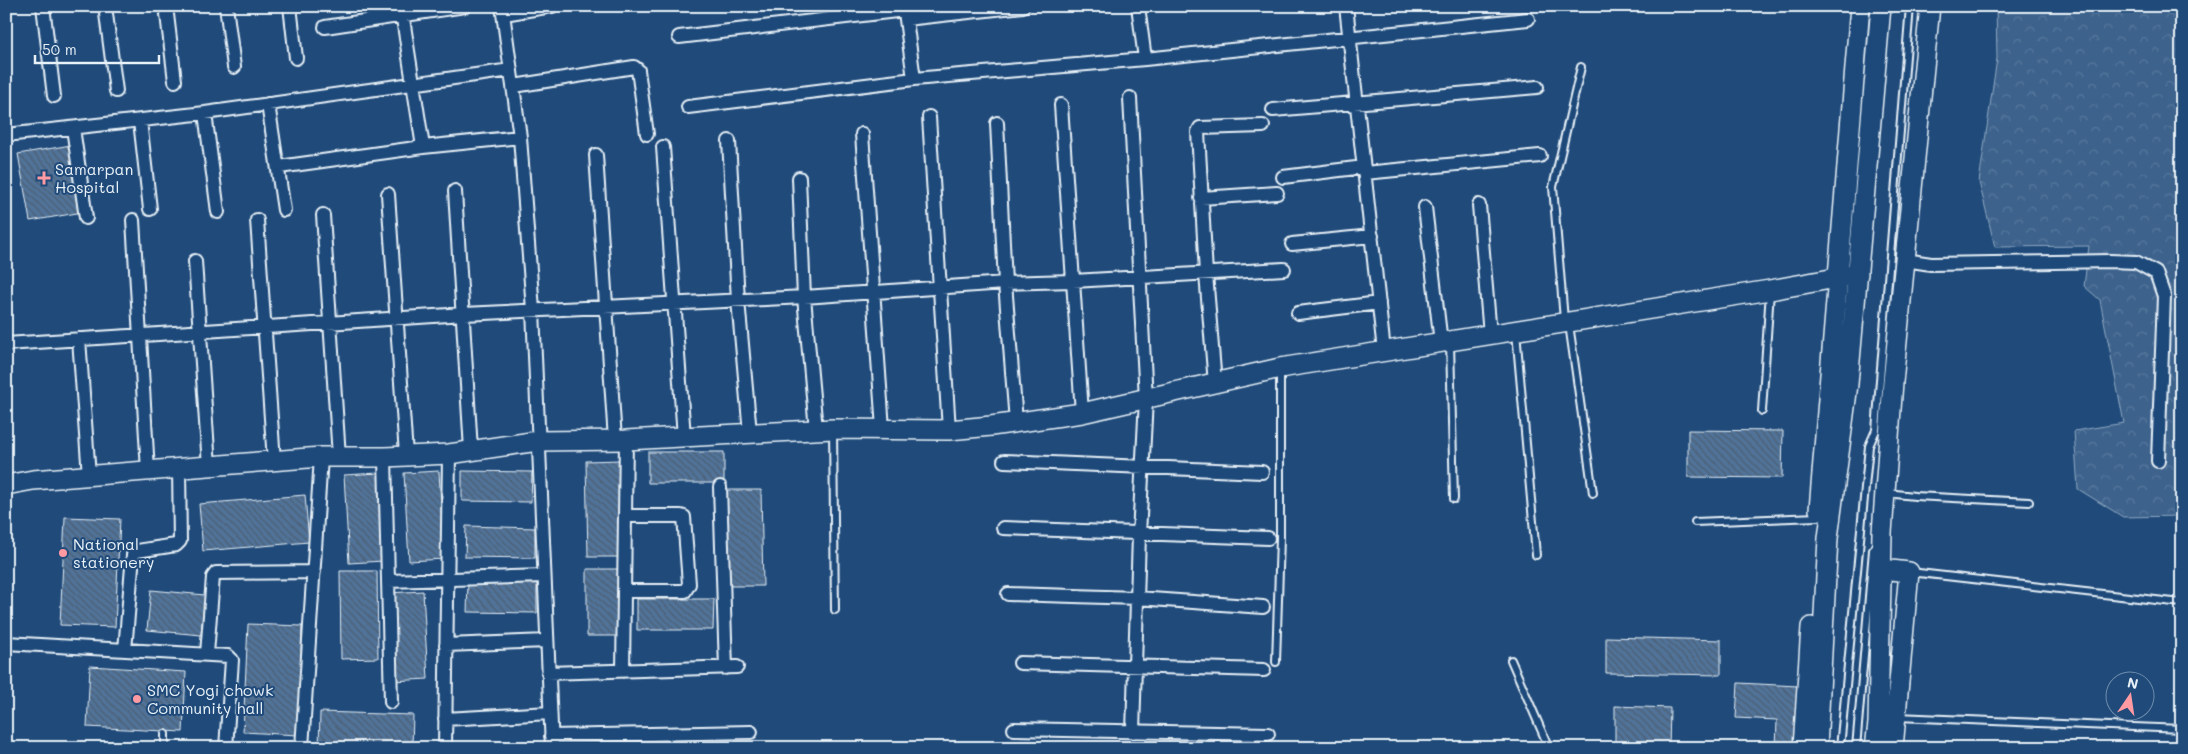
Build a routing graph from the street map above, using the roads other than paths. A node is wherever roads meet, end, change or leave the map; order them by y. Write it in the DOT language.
graph roads {
  1 [pos="43,6"];
  2 [pos="106,6"];
  3 [pos="166,6"];
  4 [pos="226,6"];
  5 [pos="290,6"];
  6 [pos="465,6"];
  7 [pos="552,6"];
  8 [pos="1023,6"];
  9 [pos="1138,6"];
  10 [pos="1346,6"];
  11 [pos="1860,6"];
  12 [pos="1881,6"];
  13 [pos="1910,6"];
  14 [pos="1930,6"];
  15 [pos="401,10"];
  16 [pos="503,10"];
  17 [pos="905,12"];
  18 [pos="1528,19"];
  19 [pos="325,28"];
  20 [pos="679,37"];
  21 [pos="1349,38"];
  22 [pos="296,58"];
  23 [pos="1145,59"];
  24 [pos="234,67"];
  25 [pos="1581,67"];
  26 [pos="512,70"];
  27 [pos="914,79"];
  28 [pos="175,81"];
  29 [pos="414,84"];
  30 [pos="514,86"];
  31 [pos="1537,87"];
  32 [pos="116,91"];
  33 [pos="54,96"];
  34 [pos="1130,98"];
  35 [pos="1358,103"];
  36 [pos="268,104"];
  37 [pos="1061,105"];
  38 [pos="688,107"];
  39 [pos="1272,110"];
  40 [pos="205,113"];
  41 [pos="929,117"];
  42 [pos="140,121"];
  43 [pos="997,123"];
  44 [pos="1263,126"];
  45 [pos="73,128"];
  46 [pos="647,134"];
  47 [pos="862,134"];
  48 [pos="6,135"];
  49 [pos="520,137"];
  50 [pos="729,141"];
  51 [pos="423,147"];
  52 [pos="663,147"];
  53 [pos="596,155"];
  54 [pos="1540,156"];
  55 [pos="279,167"];
  56 [pos="1365,170"];
  57 [pos="1283,177"];
  58 [pos="798,178"];
  59 [pos="454,191"];
  60 [pos="1277,193"];
  61 [pos="388,194"];
  62 [pos="1201,198"];
  63 [pos="1478,205"];
  64 [pos="1425,207"];
  65 [pos="150,209"];
  66 [pos="284,210"];
  67 [pos="218,212"];
  68 [pos="324,215"];
  69 [pos="86,218"];
  70 [pos="133,220"];
  71 [pos="257,220"];
  72 [pos="1372,236"];
  73 [pos="1292,244"];
  74 [pos="1905,260"];
  75 [pos="195,261"];
  76 [pos="1284,269"];
  77 [pos="1206,274"];
  78 [pos="1858,274"];
  79 [pos="1839,276"];
  80 [pos="1140,278"];
  81 [pos="1073,281"];
  82 [pos="1005,282"];
  83 [pos="938,288"];
  84 [pos="1770,290"];
  85 [pos="874,292"];
  86 [pos="804,297"];
  87 [pos="738,300"];
  88 [pos="673,303"];
  89 [pos="1379,303"];
  90 [pos="606,307"];
  91 [pos="534,310"];
  92 [pos="1298,313"];
  93 [pos="464,314"];
  94 [pos="398,318"];
  95 [pos="1566,323"];
  96 [pos="330,324"];
  97 [pos="266,327"];
  98 [pos="1516,331"];
  99 [pos="200,332"];
  100 [pos="1490,335"];
  101 [pos="139,336"];
  102 [pos="79,339"];
  103 [pos="1446,342"];
  104 [pos="6,344"];
  105 [pos="1384,351"];
  106 [pos="1280,368"];
  107 [pos="1215,384"];
  108 [pos="1146,399"];
  109 [pos="1762,411"];
  110 [pos="1082,413"];
  111 [pos="1016,422"];
  112 [pos="824,429"];
  113 [pos="883,430"];
  114 [pos="949,430"];
  115 [pos="1876,430"];
  116 [pos="750,433"];
  117 [pos="684,437"];
  118 [pos="620,440"];
  119 [pos="538,441"];
  120 [pos="471,450"];
  121 [pos="449,454"];
  122 [pos="406,455"];
  123 [pos="385,457"];
  124 [pos="330,458"];
  125 [pos="274,461"];
  126 [pos="1004,461"];
  127 [pos="2158,461"];
  128 [pos="209,466"];
  129 [pos="179,468"];
  130 [pos="1142,468"];
  131 [pos="148,471"];
  132 [pos="1262,472"];
  133 [pos="89,476"];
  134 [pos="6,485"];
  135 [pos="720,488"];
  136 [pos="1593,493"];
  137 [pos="1885,493"];
  138 [pos="1454,499"];
  139 [pos="2029,502"];
  140 [pos="625,516"];
  141 [pos="1818,517"];
  142 [pos="1695,522"];
  143 [pos="1875,525"];
  144 [pos="1003,528"];
  145 [pos="1139,535"];
  146 [pos="1268,538"];
  147 [pos="1873,544"];
  148 [pos="1536,555"];
  149 [pos="1882,569"];
  150 [pos="314,572"];
  151 [pos="1909,572"];
  152 [pos="544,576"];
  153 [pos="448,578"];
  154 [pos="388,581"];
  155 [pos="626,591"];
  156 [pos="1008,594"];
  157 [pos="1137,598"];
  158 [pos="2182,603"];
  159 [pos="1264,607"];
  160 [pos="835,610"];
  161 [pos="547,642"];
  162 [pos="6,643"];
  163 [pos="446,645"];
  164 [pos="125,650"];
  165 [pos="207,654"];
  166 [pos="1511,660"];
  167 [pos="1276,662"];
  168 [pos="1020,663"];
  169 [pos="1135,666"];
  170 [pos="1264,670"];
  171 [pos="624,671"];
  172 [pos="548,674"];
  173 [pos="391,702"];
  174 [pos="550,713"];
  175 [pos="1887,716"];
  176 [pos="445,719"];
  177 [pos="1014,729"];
  178 [pos="2182,729"];
  179 [pos="751,732"];
  180 [pos="1133,732"];
  181 [pos="165,734"];
  182 [pos="1268,734"];
  183 [pos="552,742"];
  184 [pos="165,748"];
  185 [pos="226,748"];
  186 [pos="302,748"];
  187 [pos="445,748"];
  188 [pos="1549,748"];
  189 [pos="1803,748"];
  190 [pos="1817,748"];
  191 [pos="1840,748"];
  192 [pos="1856,748"];
  193 [pos="1875,748"];
  194 [pos="1893,748"];
  1 -- 33 [label="street"];
  2 -- 32 [label="street"];
  3 -- 28 [label="street"];
  4 -- 24 [label="street"];
  5 -- 22 [label="street"];
  6 -- 15 [label="street"];
  7 -- 16 [label="street"];
  8 -- 17 [label="street"];
  9 -- 23 [label="street"];
  10 -- 21 [label="street"];
  11 -- 79 [label="street"];
  12 -- 78 [label="street"];
  13 -- 115 [label="lane"];
  14 -- 74 [label="street"];
  15 -- 19 [label="street"];
  15 -- 29 [label="street"];
  16 -- 26 [label="street"];
  17 -- 20 [label="street"];
  17 -- 27 [label="street"];
  18 -- 21 [label="street"];
  21 -- 23 [label="street"];
  21 -- 35 [label="street"];
  23 -- 27 [label="street"];
  25 -- 95 [label="lane"];
  26 -- 29 [label="street"];
  26 -- 30 [label="street"];
  27 -- 38 [label="street"];
  29 -- 36 [label="street"];
  29 -- 51 [label="street"];
  30 -- 46 [label="street"];
  30 -- 49 [label="street"];
  31 -- 35 [label="street"];
  34 -- 80 [label="street"];
  35 -- 39 [label="street"];
  35 -- 56 [label="street"];
  36 -- 40 [label="street"];
  36 -- 55 [label="street"];
  37 -- 81 [label="street"];
  40 -- 42 [label="street"];
  40 -- 67 [label="street"];
  41 -- 83 [label="street"];
  42 -- 45 [label="street"];
  42 -- 65 [label="street"];
  43 -- 82 [label="street"];
  44 -- 62 [label="street"];
  45 -- 48 [label="street"];
  45 -- 69 [label="street"];
  47 -- 85 [label="street"];
  49 -- 51 [label="street"];
  49 -- 91 [label="street"];
  50 -- 87 [label="street"];
  51 -- 55 [label="street"];
  52 -- 88 [label="street"];
  53 -- 90 [label="street"];
  54 -- 56 [label="street"];
  55 -- 66 [label="street"];
  56 -- 57 [label="street"];
  56 -- 72 [label="street"];
  58 -- 86 [label="street"];
  59 -- 93 [label="street"];
  60 -- 62 [label="street"];
  61 -- 94 [label="street"];
  62 -- 77 [label="street"];
  63 -- 100 [label="street"];
  64 -- 103 [label="street"];
  68 -- 96 [label="street"];
  70 -- 101 [label="street"];
  71 -- 97 [label="street"];
  72 -- 73 [label="street"];
  72 -- 89 [label="street"];
  74 -- 127 [label="street"];
  74 -- 137 [label="street"];
  75 -- 99 [label="street"];
  76 -- 77 [label="street"];
  77 -- 80 [label="street"];
  77 -- 107 [label="street"];
  78 -- 79 [label="street"];
  78 -- 190 [label="street"];
  79 -- 84 [label="street"];
  79 -- 141 [label="street"];
  80 -- 81 [label="street"];
  80 -- 108 [label="street"];
  81 -- 82 [label="street"];
  81 -- 110 [label="street"];
  82 -- 83 [label="street"];
  82 -- 111 [label="street"];
  83 -- 85 [label="street"];
  83 -- 114 [label="street"];
  84 -- 95 [label="street"];
  84 -- 109 [label="lane"];
  85 -- 86 [label="street"];
  85 -- 113 [label="street"];
  86 -- 87 [label="street"];
  86 -- 112 [label="street"];
  87 -- 88 [label="street"];
  87 -- 116 [label="street"];
  88 -- 90 [label="street"];
  88 -- 117 [label="street"];
  89 -- 92 [label="street"];
  89 -- 105 [label="street"];
  90 -- 91 [label="street"];
  90 -- 118 [label="street"];
  91 -- 93 [label="street"];
  91 -- 119 [label="street"];
  93 -- 94 [label="street"];
  93 -- 120 [label="street"];
  94 -- 96 [label="street"];
  94 -- 122 [label="street"];
  95 -- 98 [label="street"];
  95 -- 136 [label="lane"];
  96 -- 97 [label="street"];
  96 -- 124 [label="street"];
  97 -- 99 [label="street"];
  97 -- 125 [label="street"];
  98 -- 100 [label="street"];
  98 -- 148 [label="lane"];
  99 -- 101 [label="street"];
  99 -- 128 [label="street"];
  100 -- 103 [label="street"];
  101 -- 102 [label="street"];
  101 -- 131 [label="street"];
  102 -- 104 [label="street"];
  102 -- 133 [label="street"];
  103 -- 105 [label="street"];
  103 -- 138 [label="lane"];
  105 -- 106 [label="street"];
  106 -- 107 [label="street"];
  106 -- 167 [label="lane"];
  107 -- 108 [label="street"];
  108 -- 110 [label="street"];
  108 -- 130 [label="street"];
  110 -- 111 [label="street"];
  111 -- 114 [label="street"];
  112 -- 113 [label="street"];
  112 -- 116 [label="street"];
  112 -- 160 [label="lane"];
  113 -- 114 [label="street"];
  115 -- 143 [label="lane"];
  115 -- 191 [label="lane"];
  116 -- 117 [label="street"];
  117 -- 118 [label="street"];
  118 -- 119 [label="street"];
  118 -- 140 [label="street"];
  119 -- 120 [label="street"];
  119 -- 152 [label="street"];
  120 -- 121 [label="street"];
  121 -- 122 [label="street"];
  121 -- 153 [label="street"];
  122 -- 123 [label="street"];
  123 -- 124 [label="street"];
  123 -- 154 [label="street"];
  124 -- 125 [label="street"];
  124 -- 150 [label="street"];
  125 -- 128 [label="street"];
  126 -- 130 [label="street"];
  128 -- 129 [label="street"];
  129 -- 131 [label="street"];
  129 -- 164 [label="street"];
  130 -- 132 [label="street"];
  130 -- 145 [label="street"];
  131 -- 133 [label="street"];
  133 -- 134 [label="street"];
  135 -- 171 [label="street"];
  137 -- 139 [label="lane"];
  137 -- 149 [label="street"];
  140 -- 155 [label="street"];
  140 -- 155 [label="street"];
  141 -- 142 [label="lane"];
  141 -- 189 [label="street"];
  144 -- 145 [label="street"];
  145 -- 146 [label="street"];
  145 -- 157 [label="street"];
  147 -- 192 [label="lane"];
  149 -- 151 [label="street"];
  149 -- 175 [label="street"];
  150 -- 165 [label="street"];
  150 -- 186 [label="street"];
  151 -- 158 [label="lane"];
  151 -- 175 [label="street"];
  152 -- 153 [label="street"];
  152 -- 161 [label="street"];
  153 -- 154 [label="street"];
  153 -- 163 [label="street"];
  154 -- 173 [label="street"];
  155 -- 171 [label="street"];
  156 -- 157 [label="street"];
  157 -- 159 [label="street"];
  157 -- 169 [label="street"];
  161 -- 163 [label="street"];
  161 -- 172 [label="street"];
  162 -- 164 [label="street"];
  163 -- 176 [label="street"];
  164 -- 165 [label="street"];
  165 -- 185 [label="street"];
  166 -- 188 [label="lane"];
  168 -- 169 [label="street"];
  169 -- 170 [label="street"];
  169 -- 180 [label="street"];
  171 -- 172 [label="street"];
  172 -- 174 [label="street"];
  174 -- 176 [label="street"];
  174 -- 183 [label="street"];
  175 -- 178 [label="lane"];
  175 -- 193 [label="street"];
  175 -- 194 [label="street"];
  176 -- 187 [label="street"];
  177 -- 180 [label="street"];
  179 -- 183 [label="street"];
  180 -- 182 [label="street"];
  181 -- 184 [label="lane"];
}
